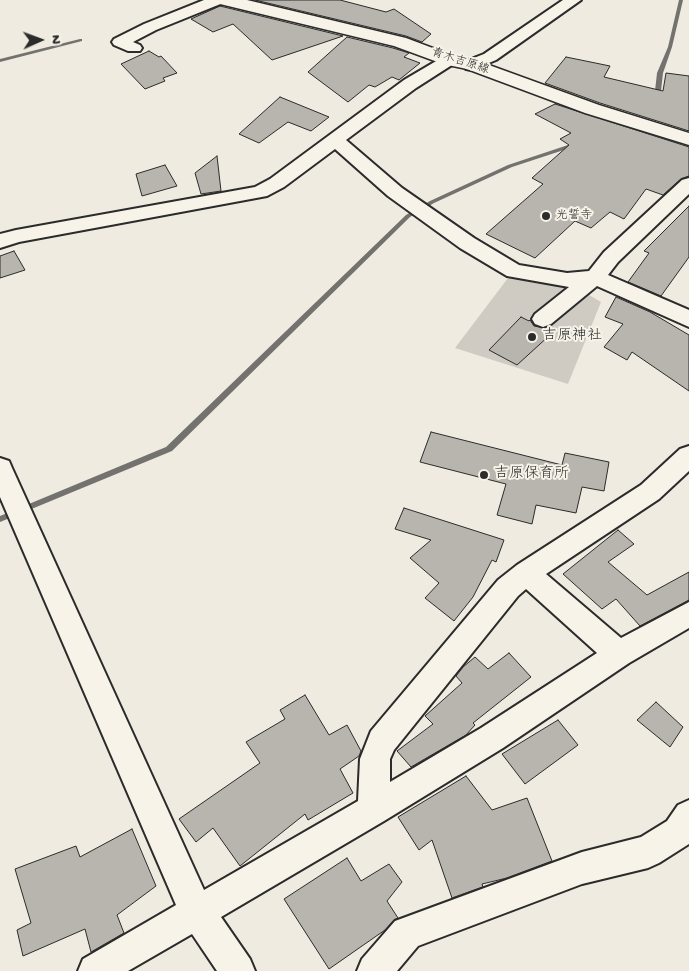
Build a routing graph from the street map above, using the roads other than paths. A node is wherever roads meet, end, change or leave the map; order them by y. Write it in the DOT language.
graph roads {
  1 [pos="218,0"];
  2 [pos="226,0"];
  3 [pos="573,0"];
  4 [pos="134,48"];
  5 [pos="449,60"];
  6 [pos="472,65"];
  7 [pos="334,139"];
  8 [pos="689,139"];
  9 [pos="689,184"];
  10 [pos="0,241"];
  11 [pos="595,277"];
  12 [pos="544,319"];
  13 [pos="689,320"];
  14 [pos="689,456"];
  15 [pos="0,468"];
  16 [pos="526,573"];
  17 [pos="689,614"];
  18 [pos="619,654"];
  19 [pos="373,810"];
  20 [pos="689,816"];
  21 [pos="196,911"];
  22 [pos="95,971"];
  23 [pos="238,971"];
  24 [pos="374,971"];
  1 -- 4 [label="street"];
  2 -- 5 [label="main road, 青木吉原線"];
  3 -- 6 [label="street"];
  5 -- 6 [label="main road, 青木吉原線"];
  5 -- 7 [label="street"];
  6 -- 8 [label="main road, 青木吉原線"];
  7 -- 10 [label="street"];
  7 -- 11 [label="street"];
  9 -- 11 [label="street"];
  11 -- 12 [label="street"];
  11 -- 13 [label="street"];
  14 -- 16 [label="street"];
  15 -- 21 [label="street"];
  16 -- 18 [label="street"];
  16 -- 19 [label="street"];
  17 -- 18 [label="street"];
  18 -- 19 [label="street"];
  19 -- 21 [label="street"];
  20 -- 24 [label="street"];
  21 -- 22 [label="street"];
  21 -- 23 [label="street"];
}
